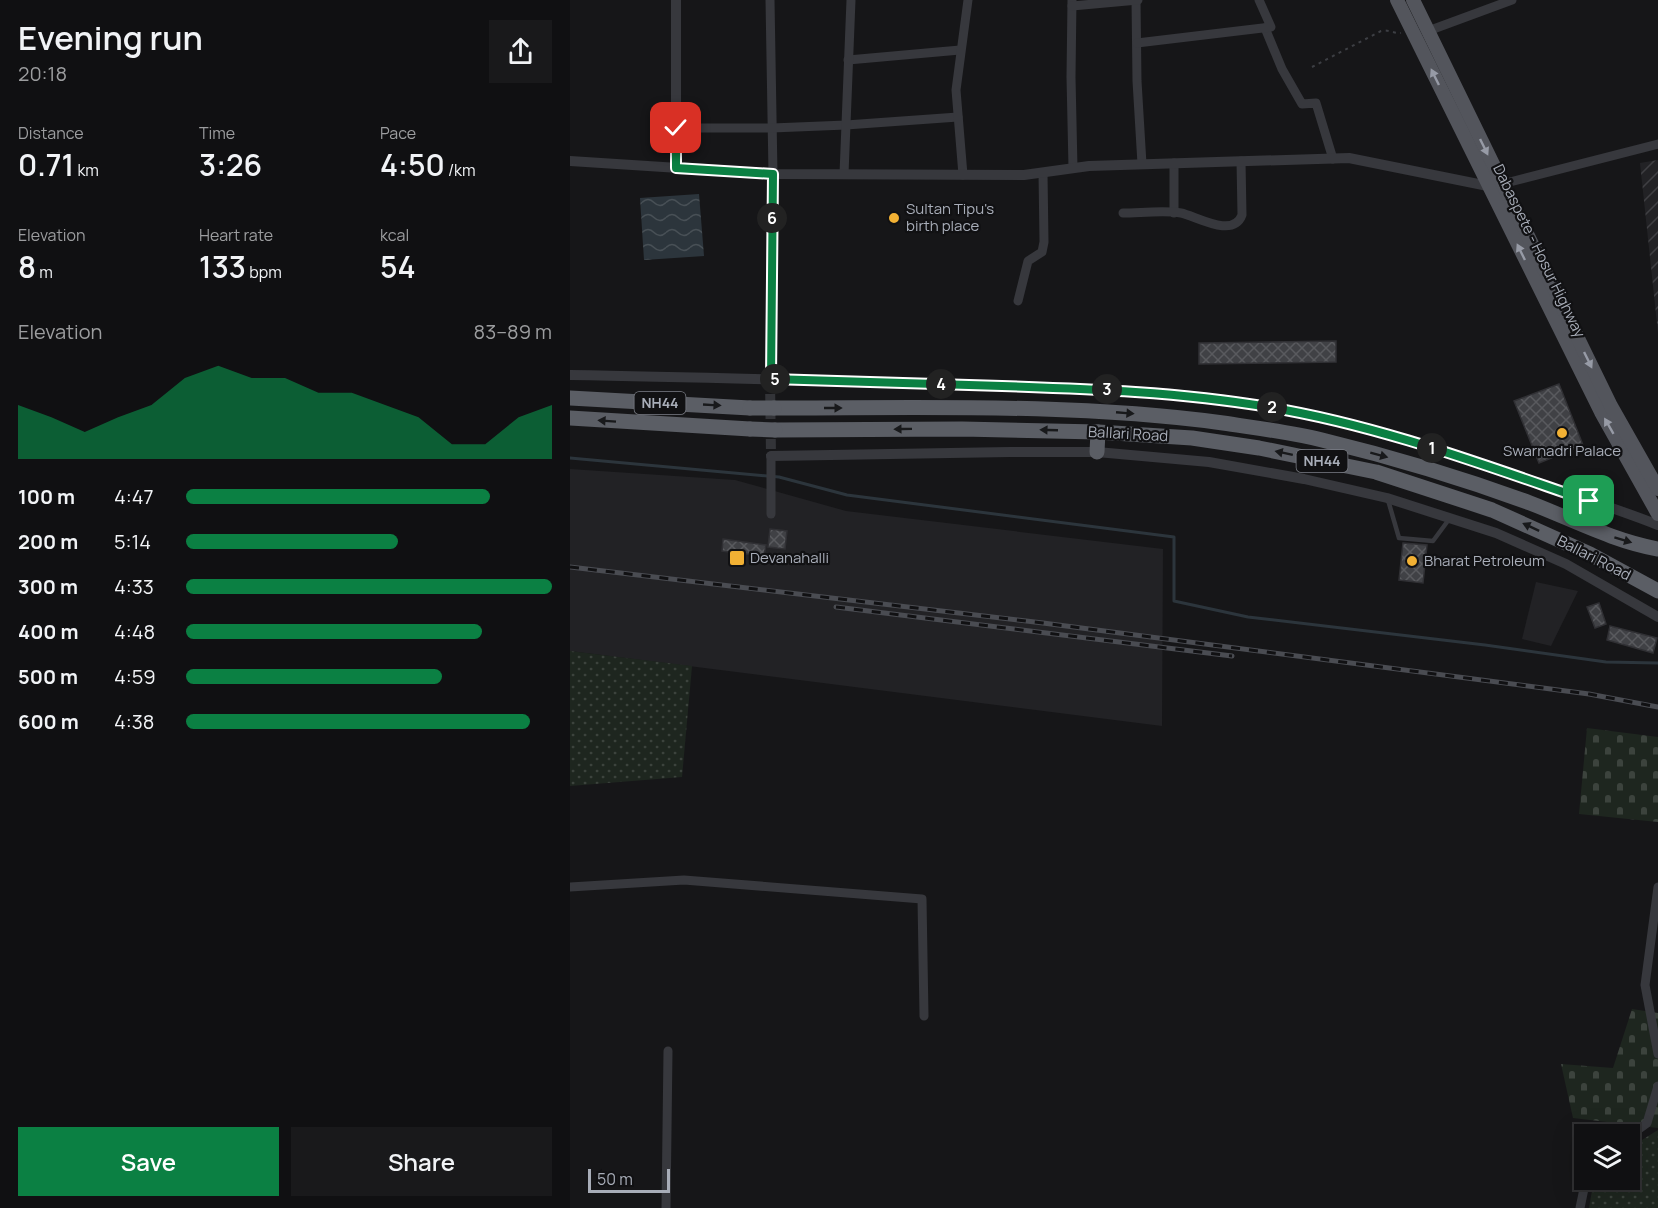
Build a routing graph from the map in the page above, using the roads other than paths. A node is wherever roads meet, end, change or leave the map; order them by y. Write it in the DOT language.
graph roads {
  1 [pos="676,0"];
  2 [pos="770,0"];
  3 [pos="851,0"];
  4 [pos="968,0"];
  5 [pos="1137,0"];
  6 [pos="1259,0"];
  7 [pos="1397,0"];
  8 [pos="1413,0"];
  9 [pos="1512,0"];
  10 [pos="1072,3"];
  11 [pos="1265,28"];
  12 [pos="1428,31"];
  13 [pos="1137,43"];
  14 [pos="960,50"];
  15 [pos="848,60"];
  16 [pos="958,117"];
  17 [pos="846,125"];
  18 [pos="676,128"];
  19 [pos="772,128"];
  20 [pos="1658,144"];
  21 [pos="1333,159"];
  22 [pos="570,161"];
  23 [pos="1242,161"];
  24 [pos="1174,163"];
  25 [pos="1142,164"];
  26 [pos="676,168"];
  27 [pos="1073,168"];
  28 [pos="1043,172"];
  29 [pos="773,174"];
  30 [pos="844,174"];
  31 [pos="963,175"];
  32 [pos="1495,185"];
  33 [pos="1123,213"];
  34 [pos="1174,213"];
  35 [pos="1018,301"];
  36 [pos="570,375"];
  37 [pos="771,379"];
  38 [pos="570,398"];
  39 [pos="570,418"];
  40 [pos="1098,432"];
  41 [pos="1097,452"];
  42 [pos="771,456"];
  43 [pos="1658,489"];
  44 [pos="1387,498"];
  45 [pos="771,514"];
  46 [pos="1658,514"];
  47 [pos="1450,518"];
  48 [pos="1658,525"];
  49 [pos="1658,549"];
  50 [pos="1658,591"];
  51 [pos="1658,617"];
  52 [pos="570,887"];
  53 [pos="1658,887"];
  54 [pos="924,1016"];
  55 [pos="668,1051"];
  56 [pos="1658,1054"];
  57 [pos="1658,1086"];
  58 [pos="1640,1128"];
  59 [pos="1584,1190"];
  60 [pos="666,1208"];
  61 [pos="1580,1208"];
  1 -- 18 [label="street"];
  2 -- 19 [label="street"];
  3 -- 15 [label="street"];
  4 -- 14 [label="street"];
  5 -- 10 [label="street"];
  5 -- 13 [label="street"];
  6 -- 11 [label="street"];
  32 -- 7 [label="main road, Dabaspete - Hosur Highway, one-way"];
  8 -- 12 [label="main road, Dabaspete - Hosur Highway"];
  9 -- 12 [label="street"];
  10 -- 27 [label="street"];
  11 -- 13 [label="street"];
  11 -- 21 [label="street"];
  12 -- 32 [label="main road, Dabaspete - Hosur Highway, one-way"];
  13 -- 25 [label="street"];
  14 -- 15 [label="street"];
  14 -- 16 [label="street"];
  15 -- 17 [label="street"];
  16 -- 17 [label="street"];
  16 -- 31 [label="street"];
  17 -- 19 [label="street"];
  17 -- 30 [label="street"];
  18 -- 19 [label="street"];
  18 -- 26 [label="street"];
  19 -- 29 [label="street"];
  20 -- 32 [label="street"];
  21 -- 23 [label="street"];
  21 -- 32 [label="street"];
  22 -- 26 [label="street"];
  23 -- 24 [label="street"];
  23 -- 34 [label="street"];
  24 -- 25 [label="street"];
  24 -- 34 [label="street"];
  25 -- 27 [label="street"];
  26 -- 29 [label="street"];
  27 -- 28 [label="street"];
  28 -- 31 [label="street"];
  28 -- 35 [label="street"];
  29 -- 30 [label="street"];
  29 -- 37 [label="street"];
  30 -- 31 [label="street"];
  32 -- 43 [label="main road, Dabaspete - Hosur Highway, one-way"];
  46 -- 32 [label="main road, Dabaspete - Hosur Highway, one-way"];
  33 -- 34 [label="street"];
  36 -- 37 [label="street"];
  37 -- 48 [label="street"];
  38 -- 49 [label="highway, Ballari Road / NH44, one-way, bridge"];
  40 -- 39 [label="highway, Ballari Road / NH44, one-way, bridge"];
  40 -- 41 [label="highway"];
  50 -- 40 [label="highway, Ballari Road / NH44, one-way"];
  41 -- 42 [label="street"];
  41 -- 44 [label="street"];
  42 -- 45 [label="street"];
  44 -- 47 [label="street"];
  44 -- 47 [label="lane"];
  47 -- 51 [label="street"];
  52 -- 54 [label="street"];
  53 -- 56 [label="street"];
  55 -- 60 [label="street"];
  57 -- 58 [label="street"];
  59 -- 61 [label="street"];
}
